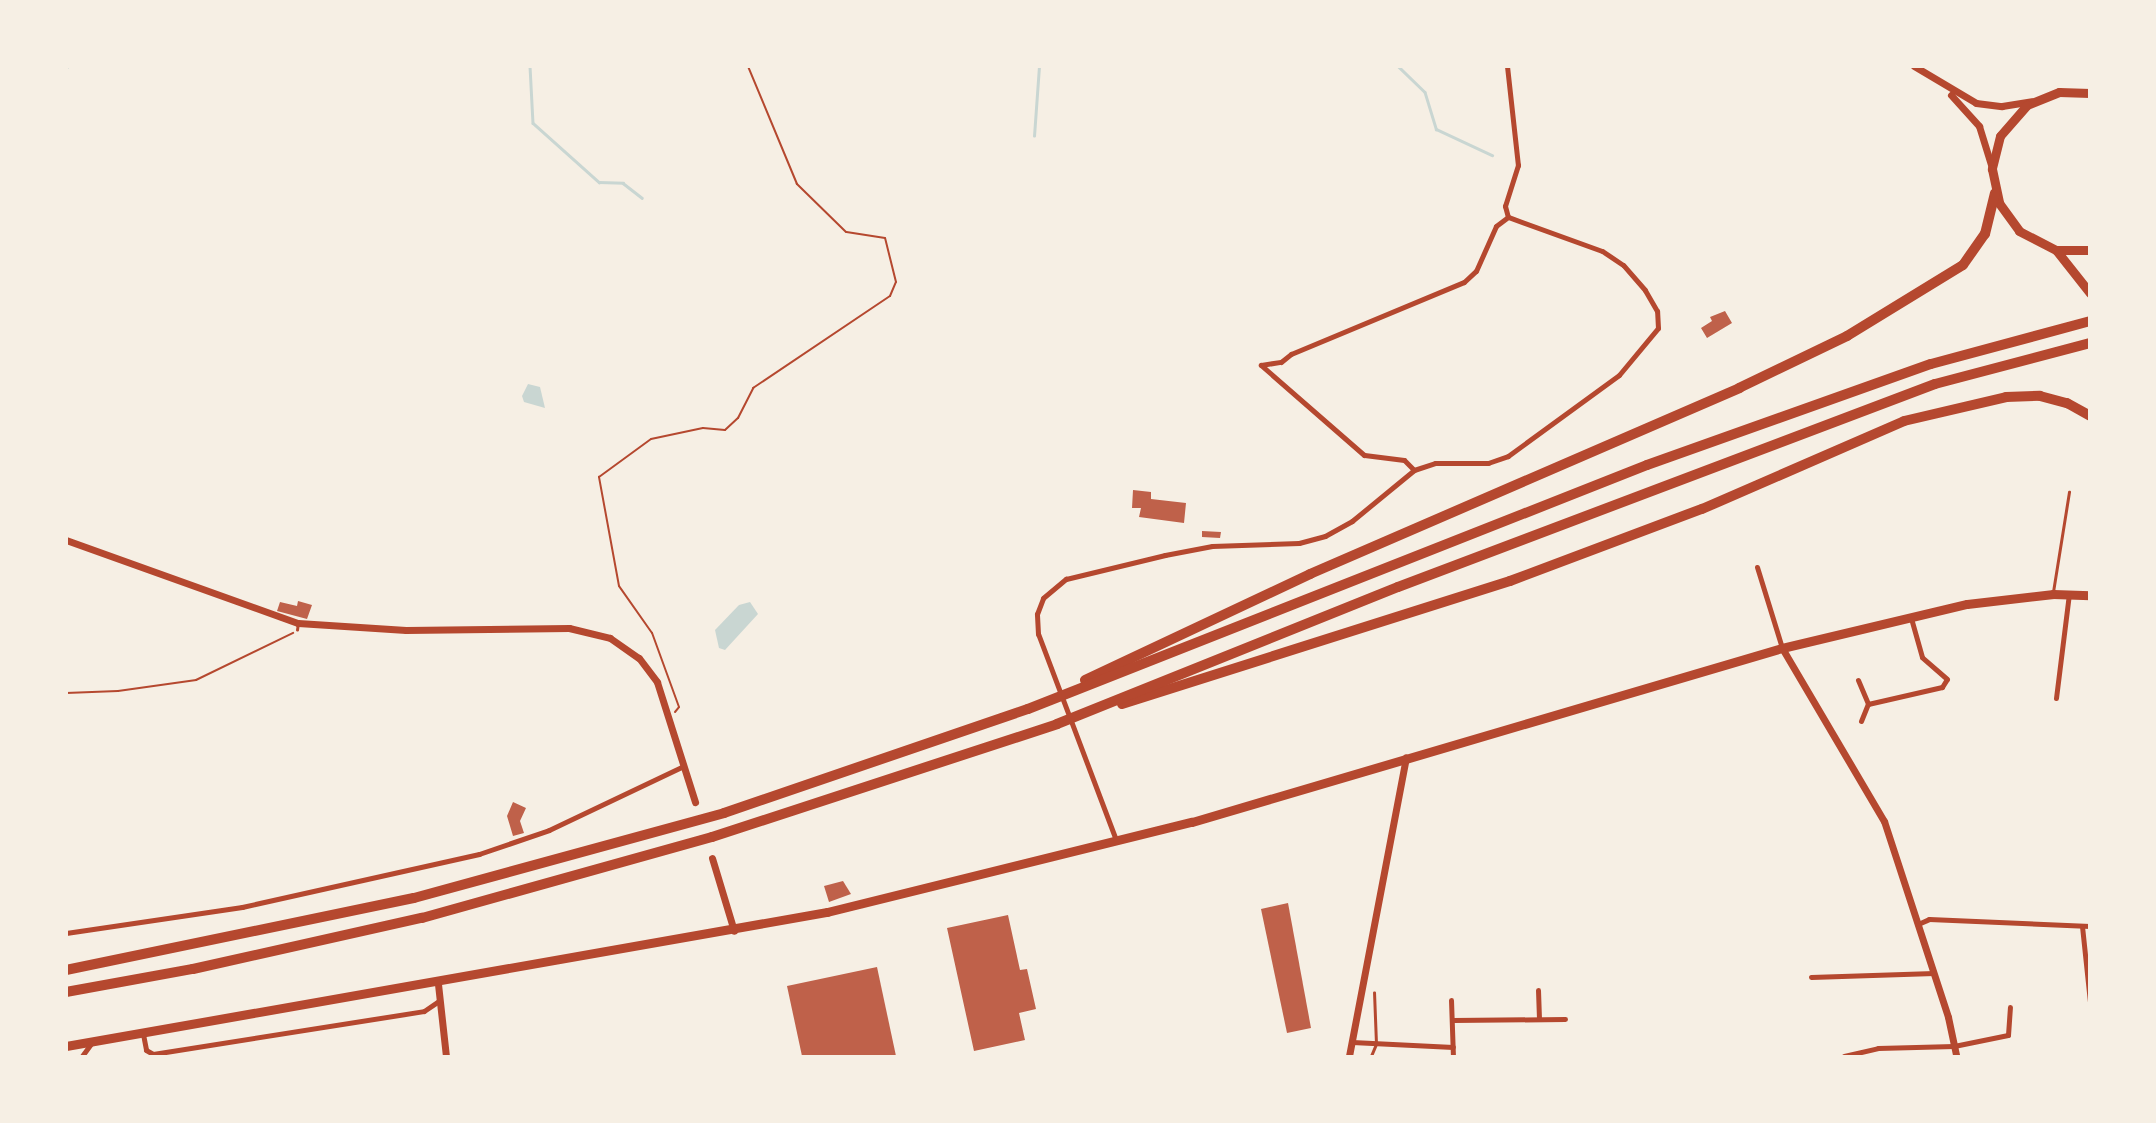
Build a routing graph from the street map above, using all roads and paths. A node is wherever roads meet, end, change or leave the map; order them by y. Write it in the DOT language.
graph roads {
  1 [pos="748,66"];
  2 [pos="1507,66"];
  3 [pos="1914,66"];
  4 [pos="1944,88"];
  5 [pos="2090,93"];
  6 [pos="2032,101"];
  7 [pos="1992,169"];
  8 [pos="1995,192"];
  9 [pos="1508,217"];
  10 [pos="2056,250"];
  11 [pos="2090,250"];
  12 [pos="2090,293"];
  13 [pos="2086,321"];
  14 [pos="2088,344"];
  15 [pos="2090,416"];
  16 [pos="1415,470"];
  17 [pos="2069,492"];
  18 [pos="66,540"];
  19 [pos="1757,567"];
  20 [pos="2053,594"];
  21 [pos="2069,594"];
  22 [pos="2090,595"];
  23 [pos="1911,618"];
  24 [pos="298,627"];
  25 [pos="1782,648"];
  26 [pos="1858,680"];
  27 [pos="66,693"];
  28 [pos="2056,698"];
  29 [pos="1868,704"];
  30 [pos="1028,709"];
  31 [pos="670,718"];
  32 [pos="1861,721"];
  33 [pos="1057,724"];
  34 [pos="1406,758"];
  35 [pos="684,766"];
  36 [pos="695,802"];
  37 [pos="1116,840"];
  38 [pos="712,858"];
  39 [pos="1918,924"];
  40 [pos="2086,926"];
  41 [pos="734,931"];
  42 [pos="66,933"];
  43 [pos="66,970"];
  44 [pos="1934,973"];
  45 [pos="1811,977"];
  46 [pos="438,984"];
  47 [pos="1538,990"];
  48 [pos="66,992"];
  49 [pos="1374,993"];
  50 [pos="1451,1000"];
  51 [pos="439,1001"];
  52 [pos="2090,1002"];
  53 [pos="2010,1007"];
  54 [pos="1539,1019"];
  55 [pos="1565,1019"];
  56 [pos="1453,1020"];
  57 [pos="143,1034"];
  58 [pos="92,1042"];
  59 [pos="1352,1042"];
  60 [pos="1376,1044"];
  61 [pos="66,1046"];
  62 [pos="1954,1046"];
  63 [pos="1453,1047"];
  64 [pos="82,1056"];
  65 [pos="446,1056"];
  66 [pos="1349,1056"];
  67 [pos="1371,1056"];
  68 [pos="1453,1056"];
  69 [pos="1844,1056"];
  70 [pos="1956,1056"];
  1 -- 31 [label="path"];
  2 -- 9 [label="street"];
  3 -- 4 [label="street"];
  4 -- 6 [label="street"];
  4 -- 7 [label="street"];
  5 -- 6 [label="main road"];
  6 -- 7 [label="main road"];
  7 -- 8 [label="main road"];
  8 -- 10 [label="main road"];
  8 -- 30 [label="highway"];
  9 -- 16 [label="street"];
  9 -- 16 [label="street"];
  10 -- 11 [label="main road"];
  10 -- 12 [label="main road"];
  13 -- 30 [label="highway"];
  14 -- 33 [label="highway"];
  15 -- 33 [label="highway"];
  16 -- 37 [label="street"];
  17 -- 20 [label="lane"];
  18 -- 24 [label="street"];
  19 -- 25 [label="street"];
  20 -- 21 [label="main road"];
  20 -- 23 [label="main road"];
  21 -- 22 [label="main road"];
  21 -- 28 [label="street"];
  23 -- 25 [label="main road"];
  23 -- 29 [label="street"];
  24 -- 27 [label="path"];
  24 -- 31 [label="street"];
  25 -- 34 [label="main road"];
  25 -- 39 [label="street"];
  26 -- 29 [label="street"];
  29 -- 32 [label="street"];
  30 -- 43 [label="highway"];
  31 -- 35 [label="street"];
  33 -- 48 [label="highway"];
  34 -- 37 [label="main road"];
  34 -- 59 [label="street"];
  35 -- 36 [label="street"];
  35 -- 42 [label="street"];
  37 -- 41 [label="main road"];
  38 -- 41 [label="street"];
  39 -- 40 [label="street"];
  39 -- 44 [label="street"];
  40 -- 52 [label="street"];
  41 -- 46 [label="main road"];
  44 -- 45 [label="street"];
  44 -- 62 [label="street"];
  46 -- 51 [label="street"];
  46 -- 57 [label="main road"];
  47 -- 54 [label="street"];
  49 -- 60 [label="lane"];
  50 -- 56 [label="street"];
  51 -- 57 [label="street"];
  51 -- 65 [label="street"];
  53 -- 62 [label="street"];
  54 -- 55 [label="street"];
  54 -- 56 [label="street"];
  56 -- 63 [label="street"];
  57 -- 58 [label="main road"];
  58 -- 61 [label="main road"];
  58 -- 64 [label="street"];
  59 -- 60 [label="street"];
  59 -- 66 [label="street"];
  60 -- 63 [label="street"];
  60 -- 67 [label="lane"];
  62 -- 69 [label="street"];
  62 -- 70 [label="street"];
  63 -- 68 [label="street"];
}
